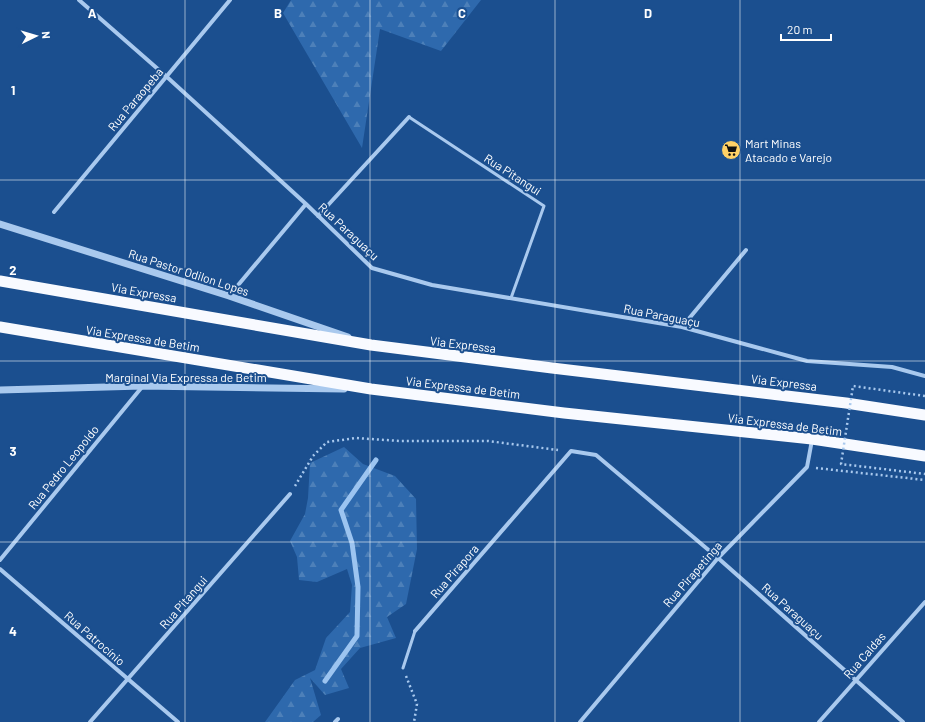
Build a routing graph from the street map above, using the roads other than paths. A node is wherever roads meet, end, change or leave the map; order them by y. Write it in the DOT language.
graph roads {
  1 [pos="79,0"];
  2 [pos="230,0"];
  3 [pos="166,77"];
  4 [pos="409,118"];
  5 [pos="306,204"];
  6 [pos="54,212"];
  7 [pos="318,216"];
  8 [pos="0,224"];
  9 [pos="746,250"];
  10 [pos="0,281"];
  11 [pos="228,296"];
  12 [pos="511,298"];
  13 [pos="0,327"];
  14 [pos="682,327"];
  15 [pos="371,345"];
  16 [pos="925,376"];
  17 [pos="142,386"];
  18 [pos="372,389"];
  19 [pos="0,390"];
  20 [pos="925,415"];
  21 [pos="812,439"];
  22 [pos="571,451"];
  23 [pos="925,456"];
  24 [pos="290,494"];
  25 [pos="718,558"];
  26 [pos="0,560"];
  27 [pos="0,569"];
  28 [pos="925,602"];
  29 [pos="415,631"];
  30 [pos="403,668"];
  31 [pos="127,680"];
  32 [pos="855,680"];
  33 [pos="90,722"];
  34 [pos="178,722"];
  35 [pos="580,722"];
  36 [pos="819,722"];
  37 [pos="903,722"];
  1 -- 3 [label="street, Rua Paraguaçu"];
  2 -- 3 [label="street, Rua Paraopeba"];
  3 -- 5 [label="street, Rua Paraguaçu"];
  3 -- 6 [label="street, Rua Paraopeba"];
  4 -- 7 [label="street"];
  4 -- 12 [label="lane, Rua Pitangui"];
  5 -- 7 [label="street, Rua Paraguaçu"];
  5 -- 11 [label="street"];
  7 -- 12 [label="street, Rua Paraguaçu"];
  8 -- 11 [label="street, Rua Pastor Odilon Lopes"];
  9 -- 14 [label="street"];
  10 -- 15 [label="highway, Via Expressa"];
  11 -- 15 [label="street, Rua Pastor Odilon Lopes"];
  12 -- 14 [label="street, Rua Paraguaçu"];
  13 -- 18 [label="highway, Via Expressa de Betim"];
  14 -- 16 [label="street, Rua Paraguaçu"];
  15 -- 20 [label="highway, Via Expressa"];
  17 -- 18 [label="street, Marginal Via Expressa de Betim"];
  17 -- 19 [label="street, Marginal Via Expressa de Betim"];
  17 -- 26 [label="street, Rua Pedro Leopoldo"];
  18 -- 21 [label="highway, Via Expressa de Betim"];
  21 -- 23 [label="highway, Via Expressa de Betim"];
  21 -- 25 [label="street, Rua Pirapetinga"];
  22 -- 25 [label="street, Rua Paraguaçu"];
  22 -- 29 [label="street, Rua Pirapora"];
  24 -- 31 [label="street, Rua Pitangui"];
  25 -- 32 [label="street, Rua Paraguaçu"];
  25 -- 35 [label="street, Rua Pirapetinga"];
  27 -- 31 [label="street, Rua Patrocínio"];
  28 -- 32 [label="street, Rua Caldas"];
  29 -- 30 [label="lane, Rua Pirapora"];
  31 -- 33 [label="street, Rua Pitangui"];
  31 -- 34 [label="street, Rua Patrocínio"];
  32 -- 36 [label="street, Rua Caldas"];
  32 -- 37 [label="street, Rua Paraguaçu"];
}
